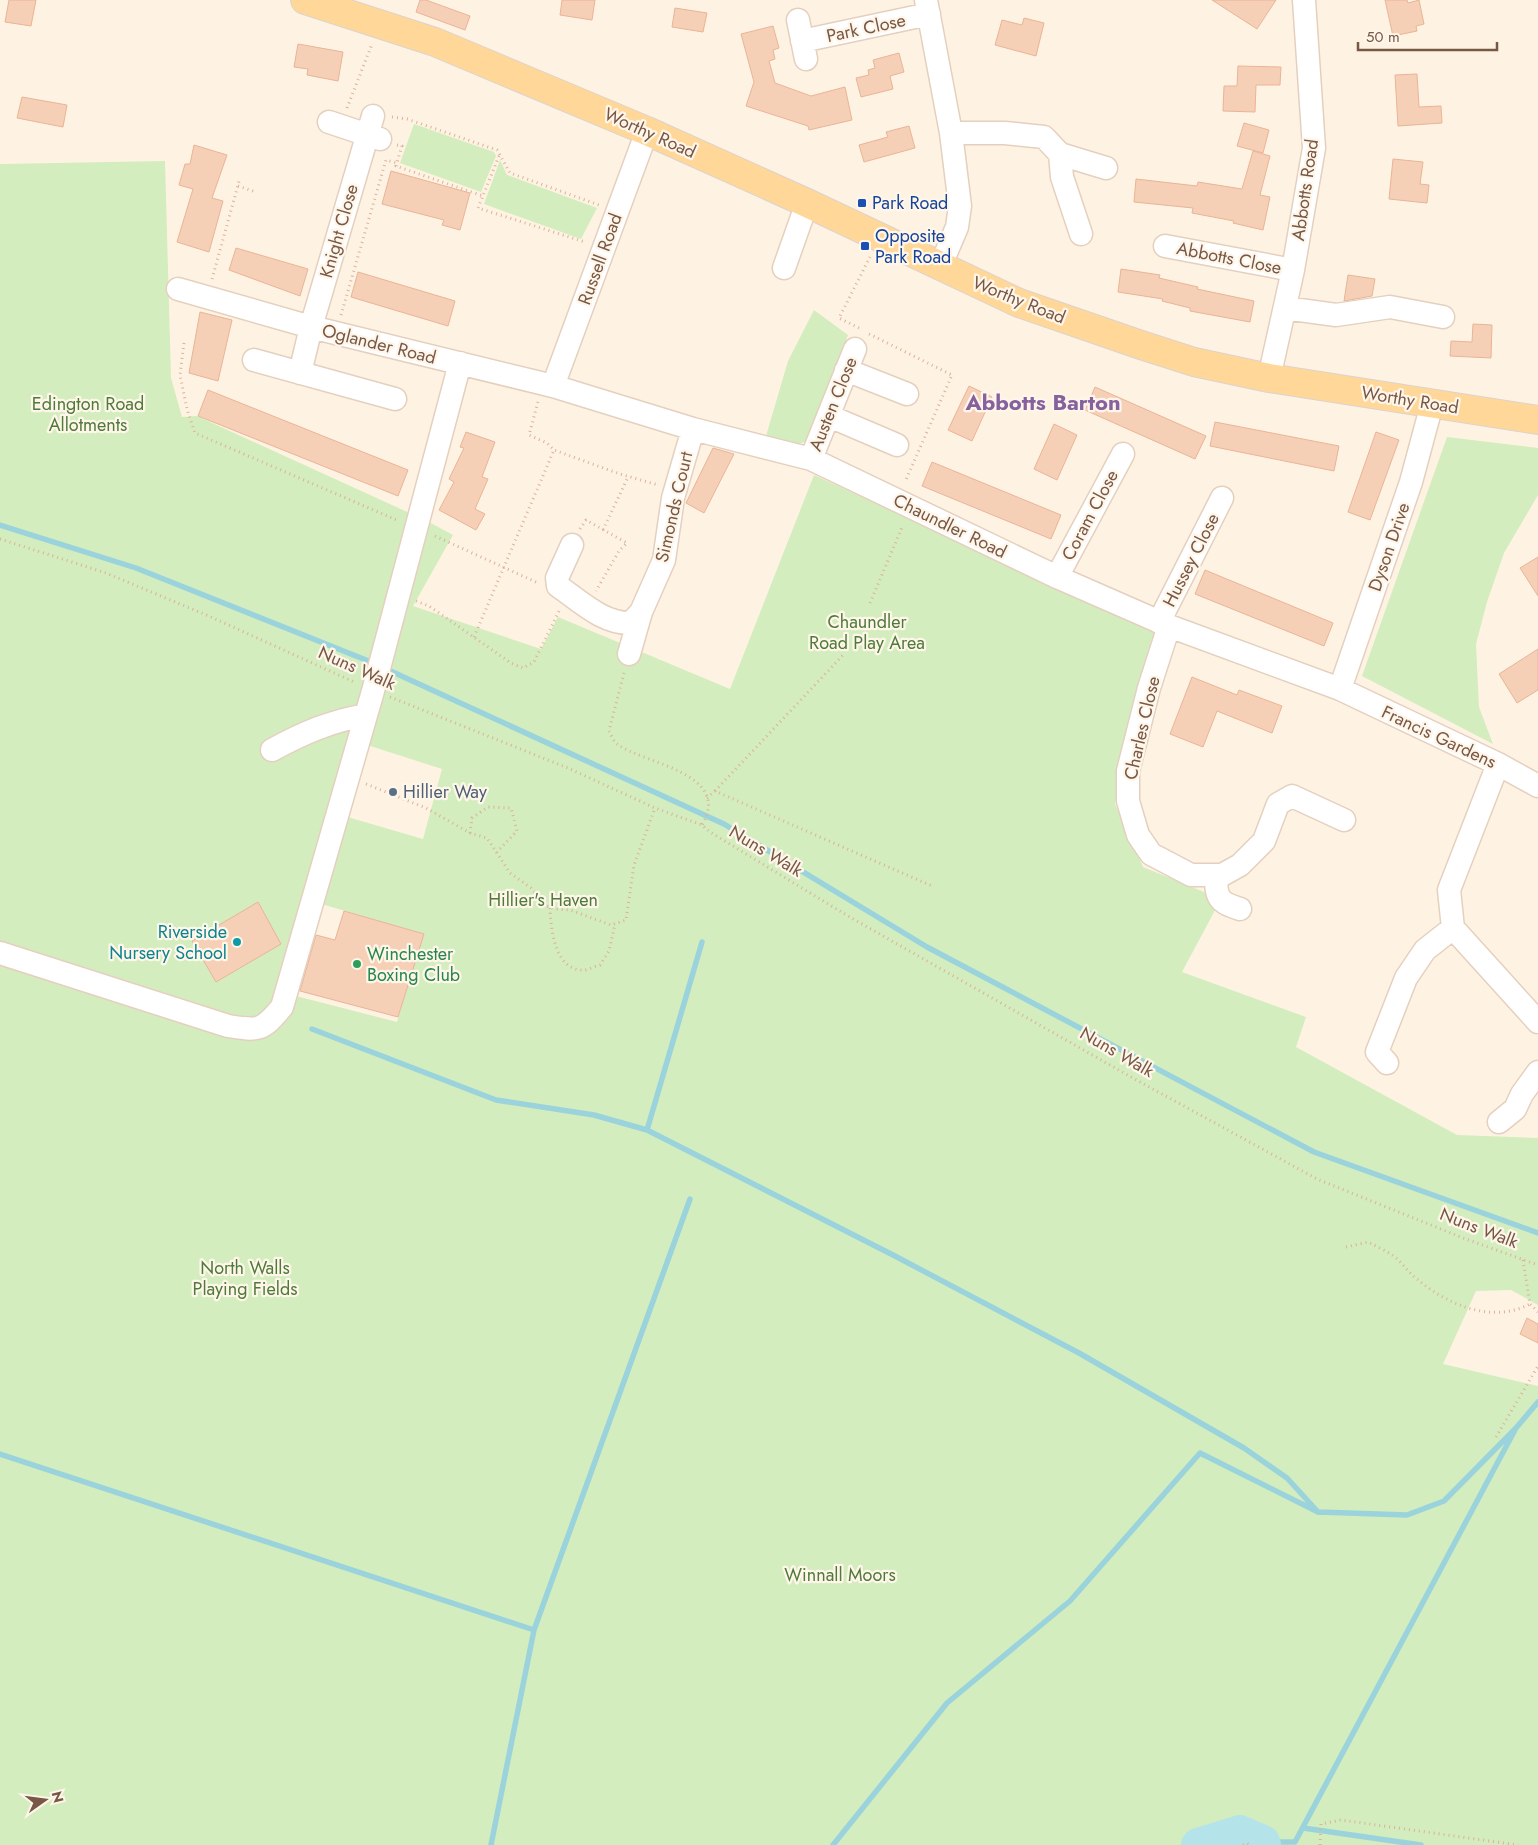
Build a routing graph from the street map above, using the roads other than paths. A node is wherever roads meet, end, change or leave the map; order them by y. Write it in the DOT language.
graph roads {
  1 [pos="305,0"];
  2 [pos="1304,0"];
  3 [pos="928,7"];
  4 [pos="802,40"];
  5 [pos="337,119"];
  6 [pos="648,131"];
  7 [pos="951,133"];
  8 [pos="1060,154"];
  9 [pos="1106,168"];
  10 [pos="807,204"];
  11 [pos="1081,234"];
  12 [pos="1166,244"];
  13 [pos="940,266"];
  14 [pos="784,268"];
  15 [pos="1293,270"];
  16 [pos="178,289"];
  17 [pos="1285,308"];
  18 [pos="1443,317"];
  19 [pos="311,327"];
  20 [pos="855,348"];
  21 [pos="254,360"];
  22 [pos="460,363"];
  23 [pos="846,370"];
  24 [pos="300,373"];
  25 [pos="1269,378"];
  26 [pos="548,385"];
  27 [pos="907,394"];
  28 [pos="395,399"];
  29 [pos="1432,404"];
  30 [pos="829,416"];
  31 [pos="1538,420"];
  32 [pos="693,428"];
  33 [pos="897,445"];
  34 [pos="1123,454"];
  35 [pos="811,459"];
  36 [pos="1222,498"];
  37 [pos="572,545"];
  38 [pos="1057,577"];
  39 [pos="641,612"];
  40 [pos="1164,624"];
  41 [pos="629,654"];
  42 [pos="1340,690"];
  43 [pos="366,715"];
  44 [pos="272,750"];
  45 [pos="1498,764"];
  46 [pos="1538,786"];
  47 [pos="1344,820"];
  48 [pos="1216,875"];
  49 [pos="1240,909"];
  50 [pos="1453,928"];
  51 [pos="2,955"];
  52 [pos="1538,1022"];
  53 [pos="1387,1063"];
  54 [pos="1538,1072"];
  55 [pos="1499,1122"];
  1 -- 6 [label="main road, Worthy Road"];
  2 -- 15 [label="street, Abbotts Road"];
  3 -- 4 [label="street, Park Close"];
  3 -- 7 [label="street"];
  5 -- 19 [label="street, Knight Close"];
  6 -- 10 [label="main road, Worthy Road"];
  6 -- 26 [label="street, Russell Road"];
  7 -- 8 [label="street"];
  7 -- 13 [label="street"];
  8 -- 9 [label="street"];
  8 -- 11 [label="street"];
  10 -- 13 [label="main road, Worthy Road"];
  10 -- 14 [label="street"];
  12 -- 15 [label="street, Abbotts Close"];
  13 -- 25 [label="main road, Worthy Road"];
  15 -- 17 [label="street, Abbotts Road"];
  16 -- 19 [label="street, Oglander Road"];
  17 -- 18 [label="street"];
  17 -- 25 [label="street, Abbotts Road"];
  19 -- 22 [label="street, Oglander Road"];
  19 -- 24 [label="street, Knight Close"];
  20 -- 23 [label="street, Austen Close"];
  21 -- 24 [label="street"];
  22 -- 26 [label="street, Oglander Road"];
  22 -- 43 [label="street"];
  23 -- 27 [label="street"];
  23 -- 30 [label="street, Austen Close"];
  24 -- 28 [label="street"];
  25 -- 29 [label="main road, Worthy Road"];
  26 -- 32 [label="street, Chaundler Road"];
  29 -- 31 [label="main road, Worthy Road"];
  29 -- 42 [label="street, Dyson Drive"];
  30 -- 33 [label="street"];
  30 -- 35 [label="street, Austen Close"];
  32 -- 35 [label="street, Chaundler Road"];
  32 -- 39 [label="street, Simonds Court"];
  34 -- 38 [label="street, Coram Close"];
  35 -- 38 [label="street, Chaundler Road"];
  36 -- 40 [label="street, Hussey Close"];
  37 -- 39 [label="street"];
  38 -- 40 [label="street, Chaundler Road"];
  39 -- 41 [label="street, Simonds Court"];
  40 -- 42 [label="street, Chaundler Road"];
  40 -- 48 [label="street, Charles Close"];
  42 -- 45 [label="street, Francis Gardens"];
  43 -- 44 [label="street"];
  43 -- 51 [label="street"];
  45 -- 46 [label="street, Francis Gardens"];
  45 -- 50 [label="street"];
  47 -- 48 [label="street, Charles Close"];
  48 -- 49 [label="street"];
  50 -- 52 [label="street"];
  50 -- 53 [label="street"];
  54 -- 55 [label="street"];
}
